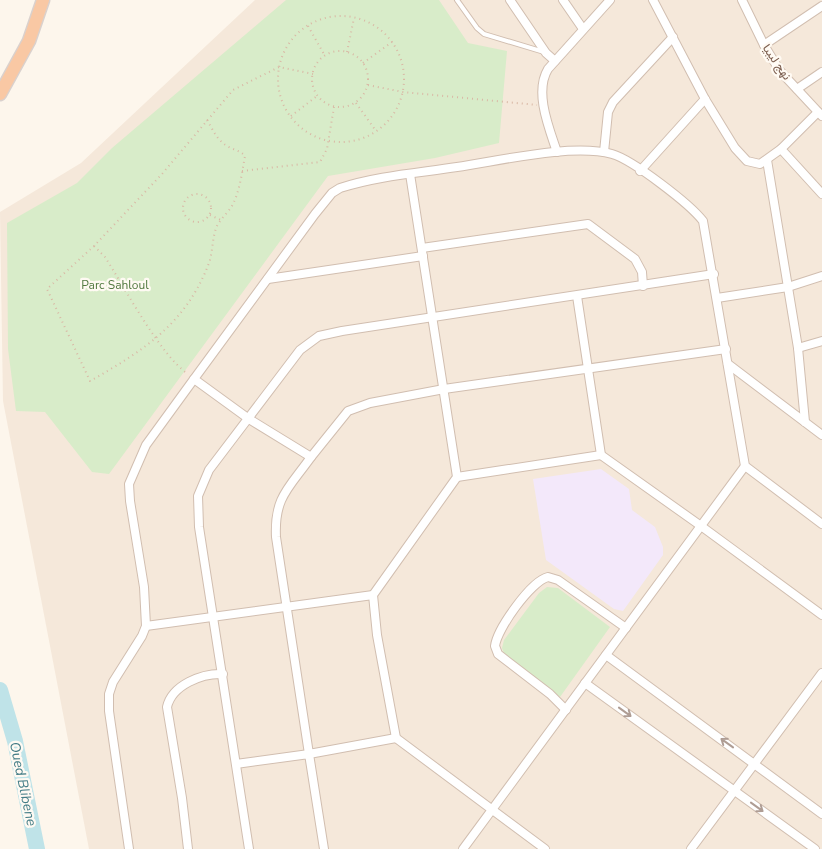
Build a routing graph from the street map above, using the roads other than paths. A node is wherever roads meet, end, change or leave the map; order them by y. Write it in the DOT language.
graph roads {
  1 [pos="42,0"];
  2 [pos="457,0"];
  3 [pos="510,0"];
  4 [pos="563,0"];
  5 [pos="610,0"];
  6 [pos="653,0"];
  7 [pos="742,0"];
  8 [pos="822,6"];
  9 [pos="583,29"];
  10 [pos="673,37"];
  11 [pos="764,45"];
  12 [pos="546,52"];
  13 [pos="555,61"];
  14 [pos="822,72"];
  15 [pos="797,89"];
  16 [pos="0,94"];
  17 [pos="705,99"];
  18 [pos="820,114"];
  19 [pos="781,149"];
  20 [pos="557,152"];
  21 [pos="604,152"];
  22 [pos="767,160"];
  23 [pos="640,171"];
  24 [pos="410,174"];
  25 [pos="822,194"];
  26 [pos="423,252"];
  27 [pos="714,274"];
  28 [pos="822,276"];
  29 [pos="268,279"];
  30 [pos="644,286"];
  31 [pos="788,287"];
  32 [pos="577,296"];
  33 [pos="717,298"];
  34 [pos="433,319"];
  35 [pos="822,341"];
  36 [pos="798,348"];
  37 [pos="726,349"];
  38 [pos="728,364"];
  39 [pos="587,369"];
  40 [pos="194,379"];
  41 [pos="444,389"];
  42 [pos="250,419"];
  43 [pos="806,422"];
  44 [pos="822,435"];
  45 [pos="600,455"];
  46 [pos="311,457"];
  47 [pos="745,466"];
  48 [pos="456,477"];
  49 [pos="822,524"];
  50 [pos="701,526"];
  51 [pos="373,595"];
  52 [pos="286,606"];
  53 [pos="822,615"];
  54 [pos="214,616"];
  55 [pos="146,626"];
  56 [pos="626,628"];
  57 [pos="606,655"];
  58 [pos="822,673"];
  59 [pos="223,674"];
  60 [pos="585,683"];
  61 [pos="566,710"];
  62 [pos="396,738"];
  63 [pos="309,754"];
  64 [pos="236,764"];
  65 [pos="755,764"];
  66 [pos="736,792"];
  67 [pos="492,810"];
  68 [pos="822,814"];
  69 [pos="129,849"];
  70 [pos="188,849"];
  71 [pos="249,849"];
  72 [pos="324,849"];
  73 [pos="463,849"];
  74 [pos="546,849"];
  75 [pos="691,849"];
  76 [pos="815,849"];
  1 -- 16 [label="highway"];
  2 -- 12 [label="lane"];
  3 -- 12 [label="street"];
  4 -- 9 [label="street"];
  5 -- 9 [label="street"];
  6 -- 10 [label="street"];
  7 -- 11 [label="street, نهج ليبيا"];
  8 -- 11 [label="street"];
  9 -- 13 [label="street"];
  10 -- 17 [label="street"];
  10 -- 21 [label="street"];
  11 -- 15 [label="street, نهج ليبيا"];
  12 -- 13 [label="street"];
  13 -- 20 [label="street"];
  14 -- 15 [label="street"];
  15 -- 18 [label="street, نهج ليبيا"];
  17 -- 22 [label="street"];
  17 -- 23 [label="street"];
  18 -- 19 [label="street"];
  19 -- 22 [label="street"];
  19 -- 25 [label="street"];
  20 -- 21 [label="street"];
  20 -- 24 [label="street"];
  21 -- 23 [label="street"];
  22 -- 31 [label="street"];
  23 -- 27 [label="street"];
  24 -- 26 [label="street"];
  24 -- 29 [label="street"];
  26 -- 29 [label="street"];
  26 -- 30 [label="street"];
  26 -- 34 [label="street"];
  27 -- 30 [label="street"];
  27 -- 33 [label="street"];
  28 -- 31 [label="street"];
  29 -- 40 [label="street"];
  30 -- 32 [label="street"];
  31 -- 33 [label="street"];
  31 -- 36 [label="street"];
  32 -- 34 [label="street"];
  32 -- 39 [label="street"];
  33 -- 37 [label="street"];
  34 -- 41 [label="street"];
  34 -- 42 [label="street"];
  35 -- 36 [label="street"];
  36 -- 43 [label="street"];
  37 -- 38 [label="street"];
  37 -- 39 [label="street"];
  38 -- 43 [label="street"];
  38 -- 47 [label="street"];
  39 -- 41 [label="street"];
  39 -- 45 [label="street"];
  40 -- 42 [label="street"];
  40 -- 55 [label="street"];
  41 -- 46 [label="street"];
  41 -- 48 [label="street"];
  42 -- 46 [label="street"];
  42 -- 54 [label="street"];
  43 -- 44 [label="street"];
  45 -- 48 [label="street"];
  45 -- 50 [label="street"];
  46 -- 52 [label="street"];
  47 -- 49 [label="street"];
  47 -- 50 [label="street"];
  48 -- 51 [label="street"];
  50 -- 53 [label="street"];
  50 -- 56 [label="street"];
  51 -- 52 [label="street"];
  51 -- 62 [label="street"];
  52 -- 54 [label="street"];
  52 -- 63 [label="street"];
  54 -- 55 [label="street"];
  54 -- 59 [label="street"];
  55 -- 69 [label="street"];
  56 -- 57 [label="street"];
  56 -- 61 [label="street"];
  57 -- 60 [label="street"];
  65 -- 57 [label="street, one-way"];
  58 -- 65 [label="street"];
  59 -- 64 [label="street"];
  59 -- 70 [label="street"];
  60 -- 61 [label="street"];
  60 -- 66 [label="street, one-way"];
  61 -- 67 [label="street"];
  62 -- 63 [label="street"];
  62 -- 67 [label="street"];
  63 -- 64 [label="street"];
  63 -- 72 [label="street"];
  64 -- 71 [label="street"];
  65 -- 66 [label="street"];
  65 -- 68 [label="street"];
  66 -- 75 [label="street"];
  66 -- 76 [label="street, one-way"];
  67 -- 73 [label="street"];
  67 -- 74 [label="street"];
}
